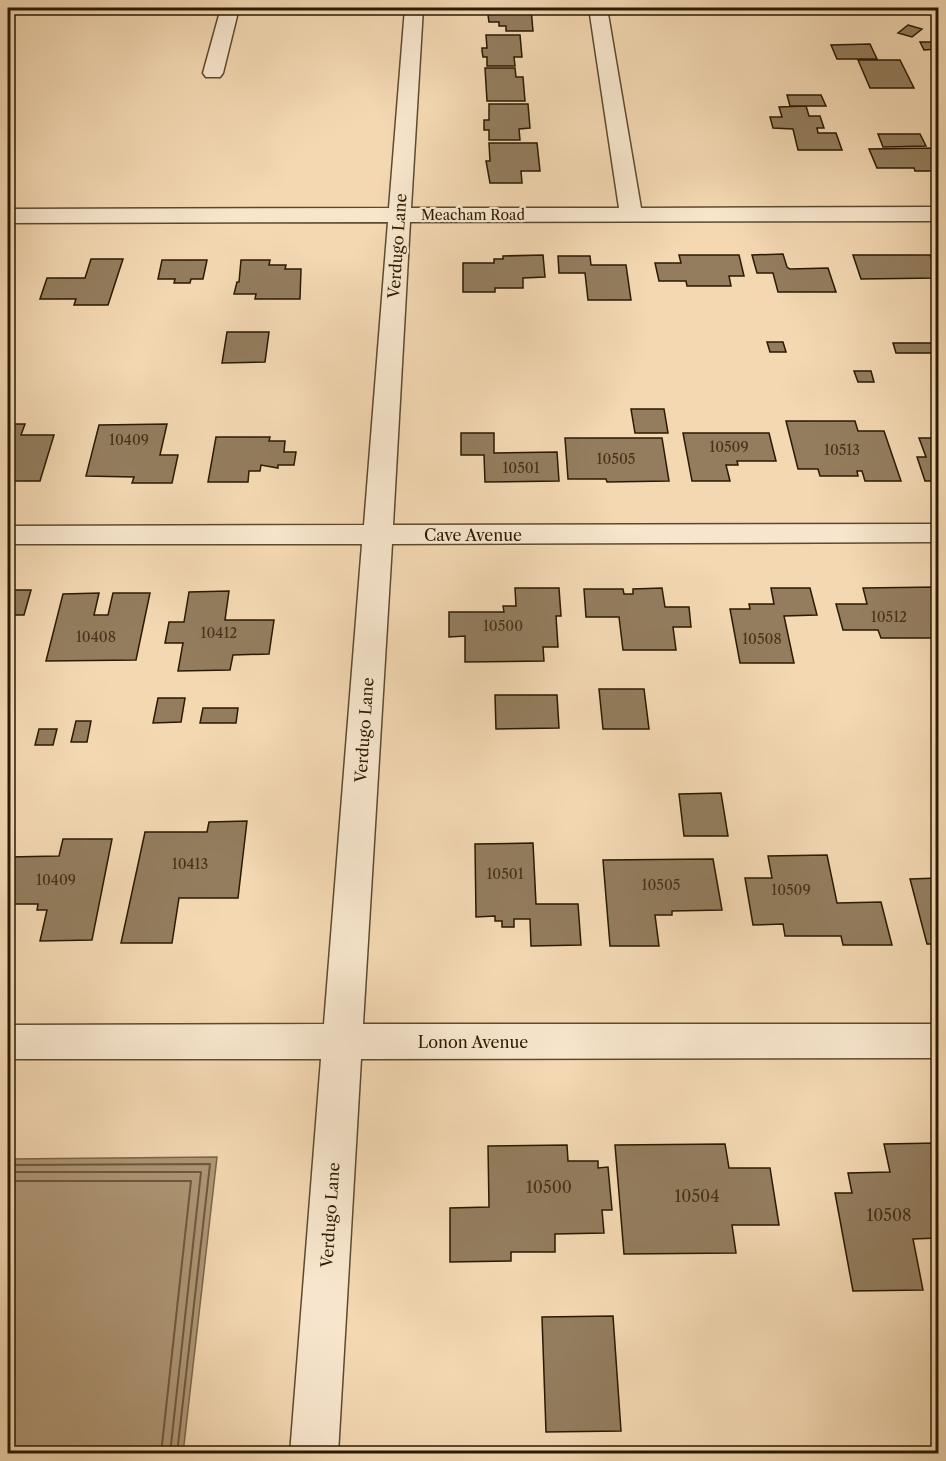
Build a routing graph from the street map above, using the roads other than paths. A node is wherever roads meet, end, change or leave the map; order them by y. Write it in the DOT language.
graph roads {
  1 [pos="230,8"];
  2 [pos="414,8"];
  3 [pos="598,8"];
  4 [pos="213,73"];
  5 [pos="631,214"];
  6 [pos="939,214"];
  7 [pos="399,215"];
  8 [pos="8,216"];
  9 [pos="939,534"];
  10 [pos="8,535"];
  11 [pos="377,535"];
  12 [pos="939,1041"];
  13 [pos="8,1042"];
  14 [pos="342,1043"];
  15 [pos="314,1454"];
  1 -- 4 [label="street"];
  2 -- 7 [label="street, Verdugo Lane"];
  3 -- 5 [label="street"];
  5 -- 6 [label="street, Meacham Road"];
  5 -- 7 [label="street, Meacham Road"];
  7 -- 8 [label="street, Meacham Road"];
  7 -- 11 [label="street, Verdugo Lane"];
  9 -- 11 [label="street, Cave Avenue"];
  10 -- 11 [label="street, Cave Avenue"];
  11 -- 14 [label="street, Verdugo Lane"];
  12 -- 14 [label="street, Lonon Avenue"];
  13 -- 14 [label="street, Lonon Avenue"];
  14 -- 15 [label="street, Verdugo Lane"];
}
